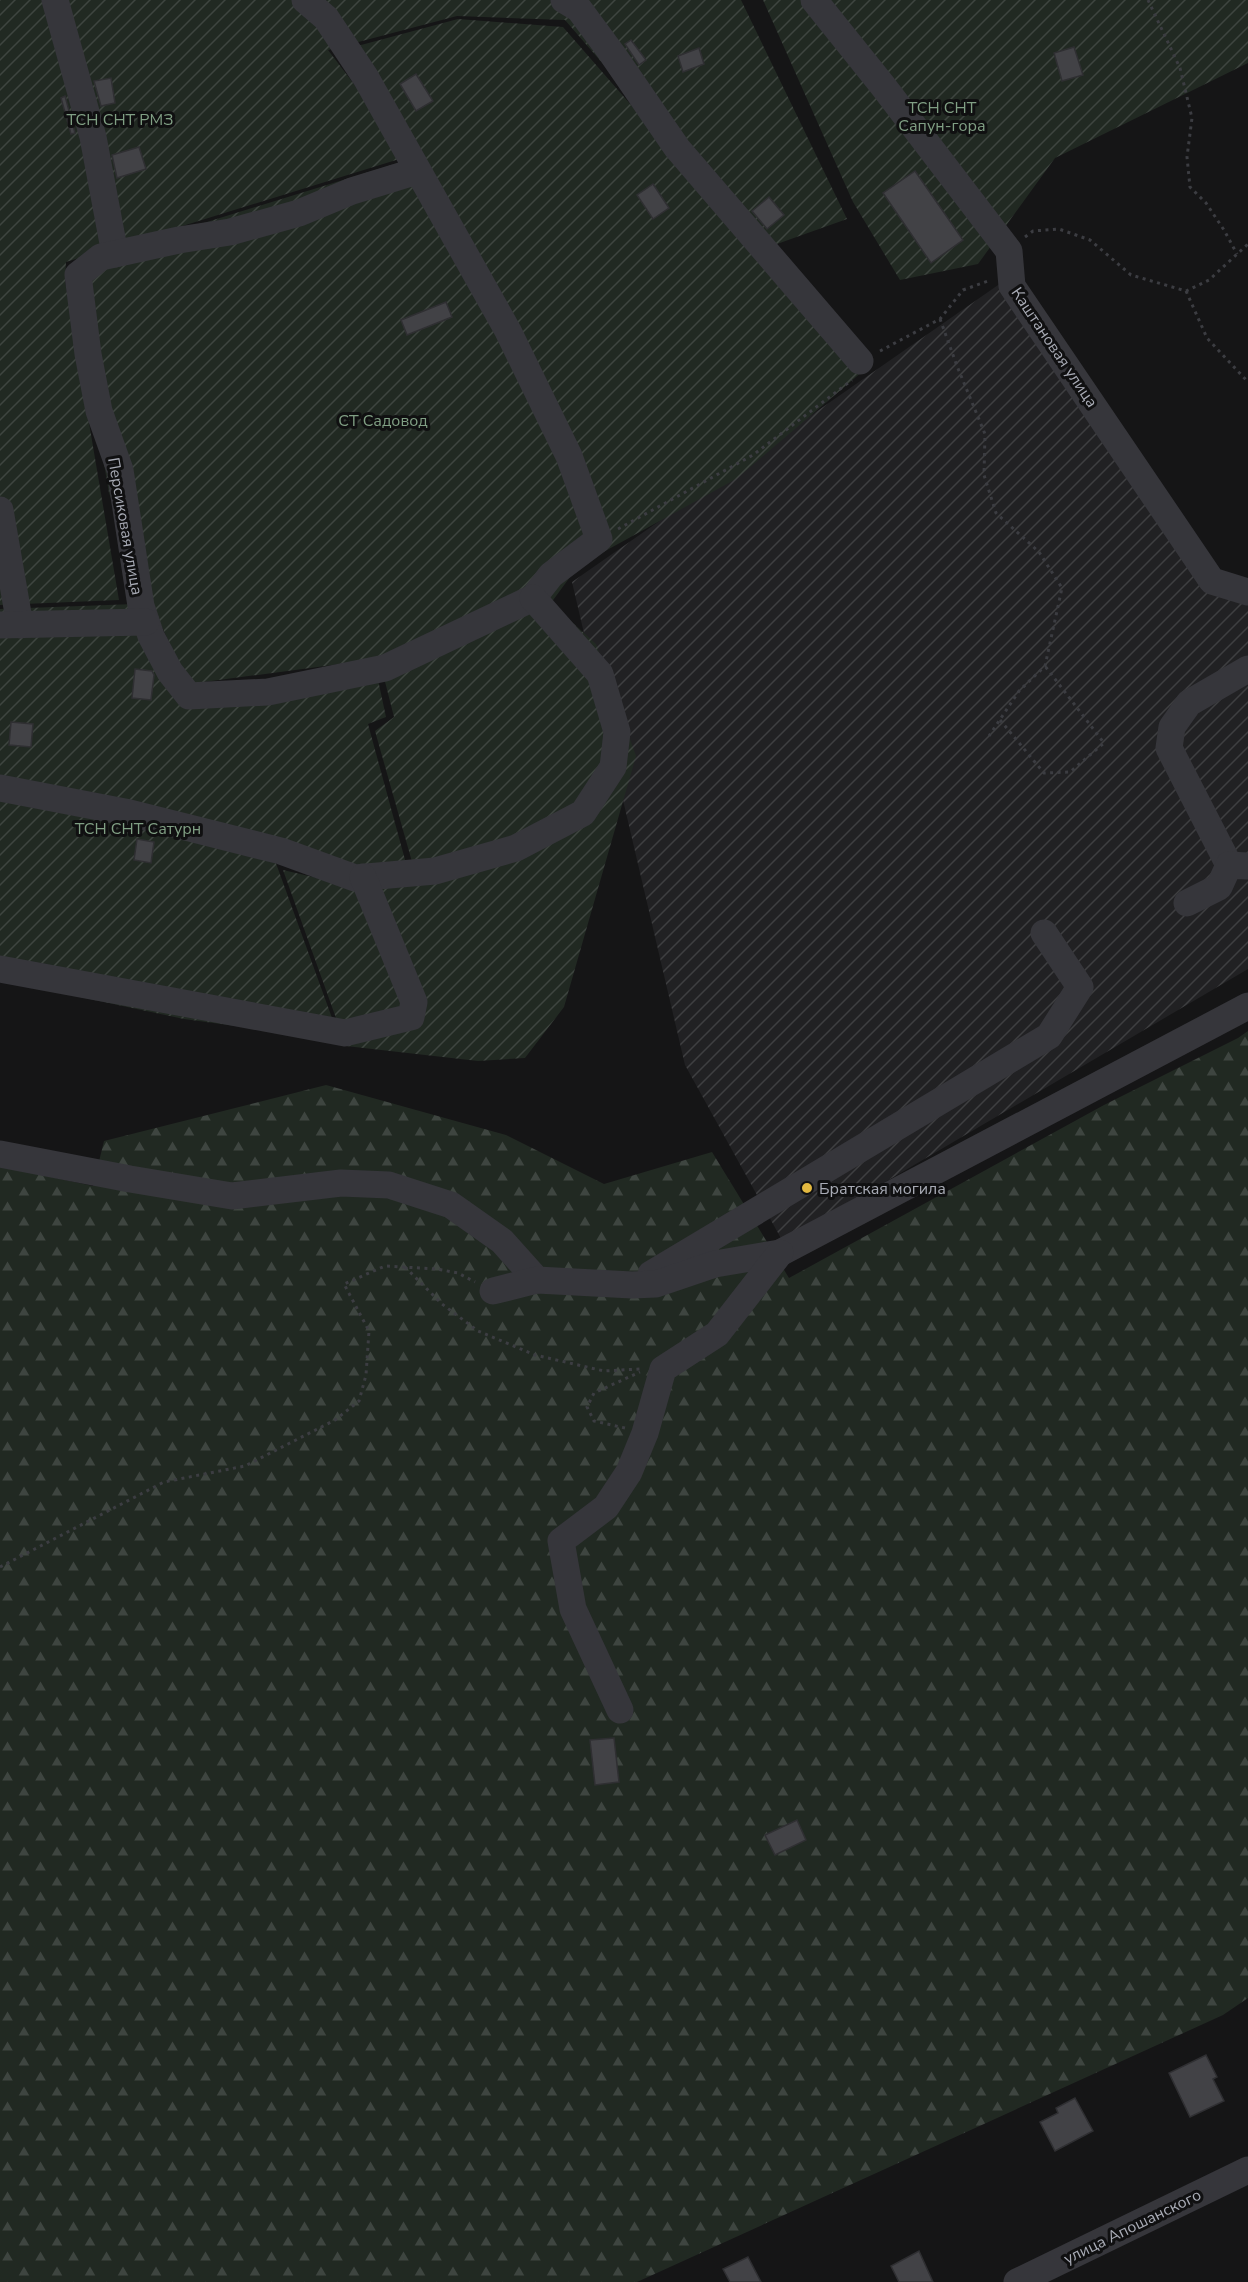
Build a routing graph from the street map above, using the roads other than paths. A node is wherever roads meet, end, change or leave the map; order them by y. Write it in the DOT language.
graph roads {
  1 [pos="55,0"];
  2 [pos="304,0"];
  3 [pos="564,0"];
  4 [pos="814,0"];
  5 [pos="417,171"];
  6 [pos="114,254"];
  7 [pos="860,361"];
  8 [pos="0,510"];
  9 [pos="1248,592"];
  10 [pos="533,598"];
  11 [pos="146,622"];
  12 [pos="10,625"];
  13 [pos="1248,669"];
  14 [pos="0,788"];
  15 [pos="1239,866"];
  16 [pos="363,877"];
  17 [pos="1186,903"];
  18 [pos="1044,933"];
  19 [pos="0,969"];
  20 [pos="1248,1006"];
  21 [pos="0,1154"];
  22 [pos="780,1253"];
  23 [pos="537,1280"];
  24 [pos="632,1285"];
  25 [pos="493,1291"];
  26 [pos="620,1710"];
  27 [pos="1248,2170"];
  28 [pos="1017,2282"];
  1 -- 6 [label="street"];
  2 -- 5 [label="street"];
  3 -- 7 [label="street"];
  4 -- 9 [label="street, Каштановая улица"];
  5 -- 6 [label="street"];
  5 -- 10 [label="street"];
  6 -- 11 [label="street, Персиковая улица"];
  8 -- 12 [label="street"];
  10 -- 11 [label="street, Персиковая улица"];
  10 -- 16 [label="street"];
  11 -- 12 [label="street"];
  13 -- 15 [label="street"];
  14 -- 16 [label="street"];
  15 -- 17 [label="street"];
  16 -- 19 [label="street"];
  18 -- 24 [label="street"];
  20 -- 22 [label="street"];
  21 -- 23 [label="street"];
  22 -- 24 [label="street"];
  22 -- 26 [label="street"];
  23 -- 24 [label="street"];
  23 -- 25 [label="street"];
  27 -- 28 [label="street, улица Апошанского"];
}
